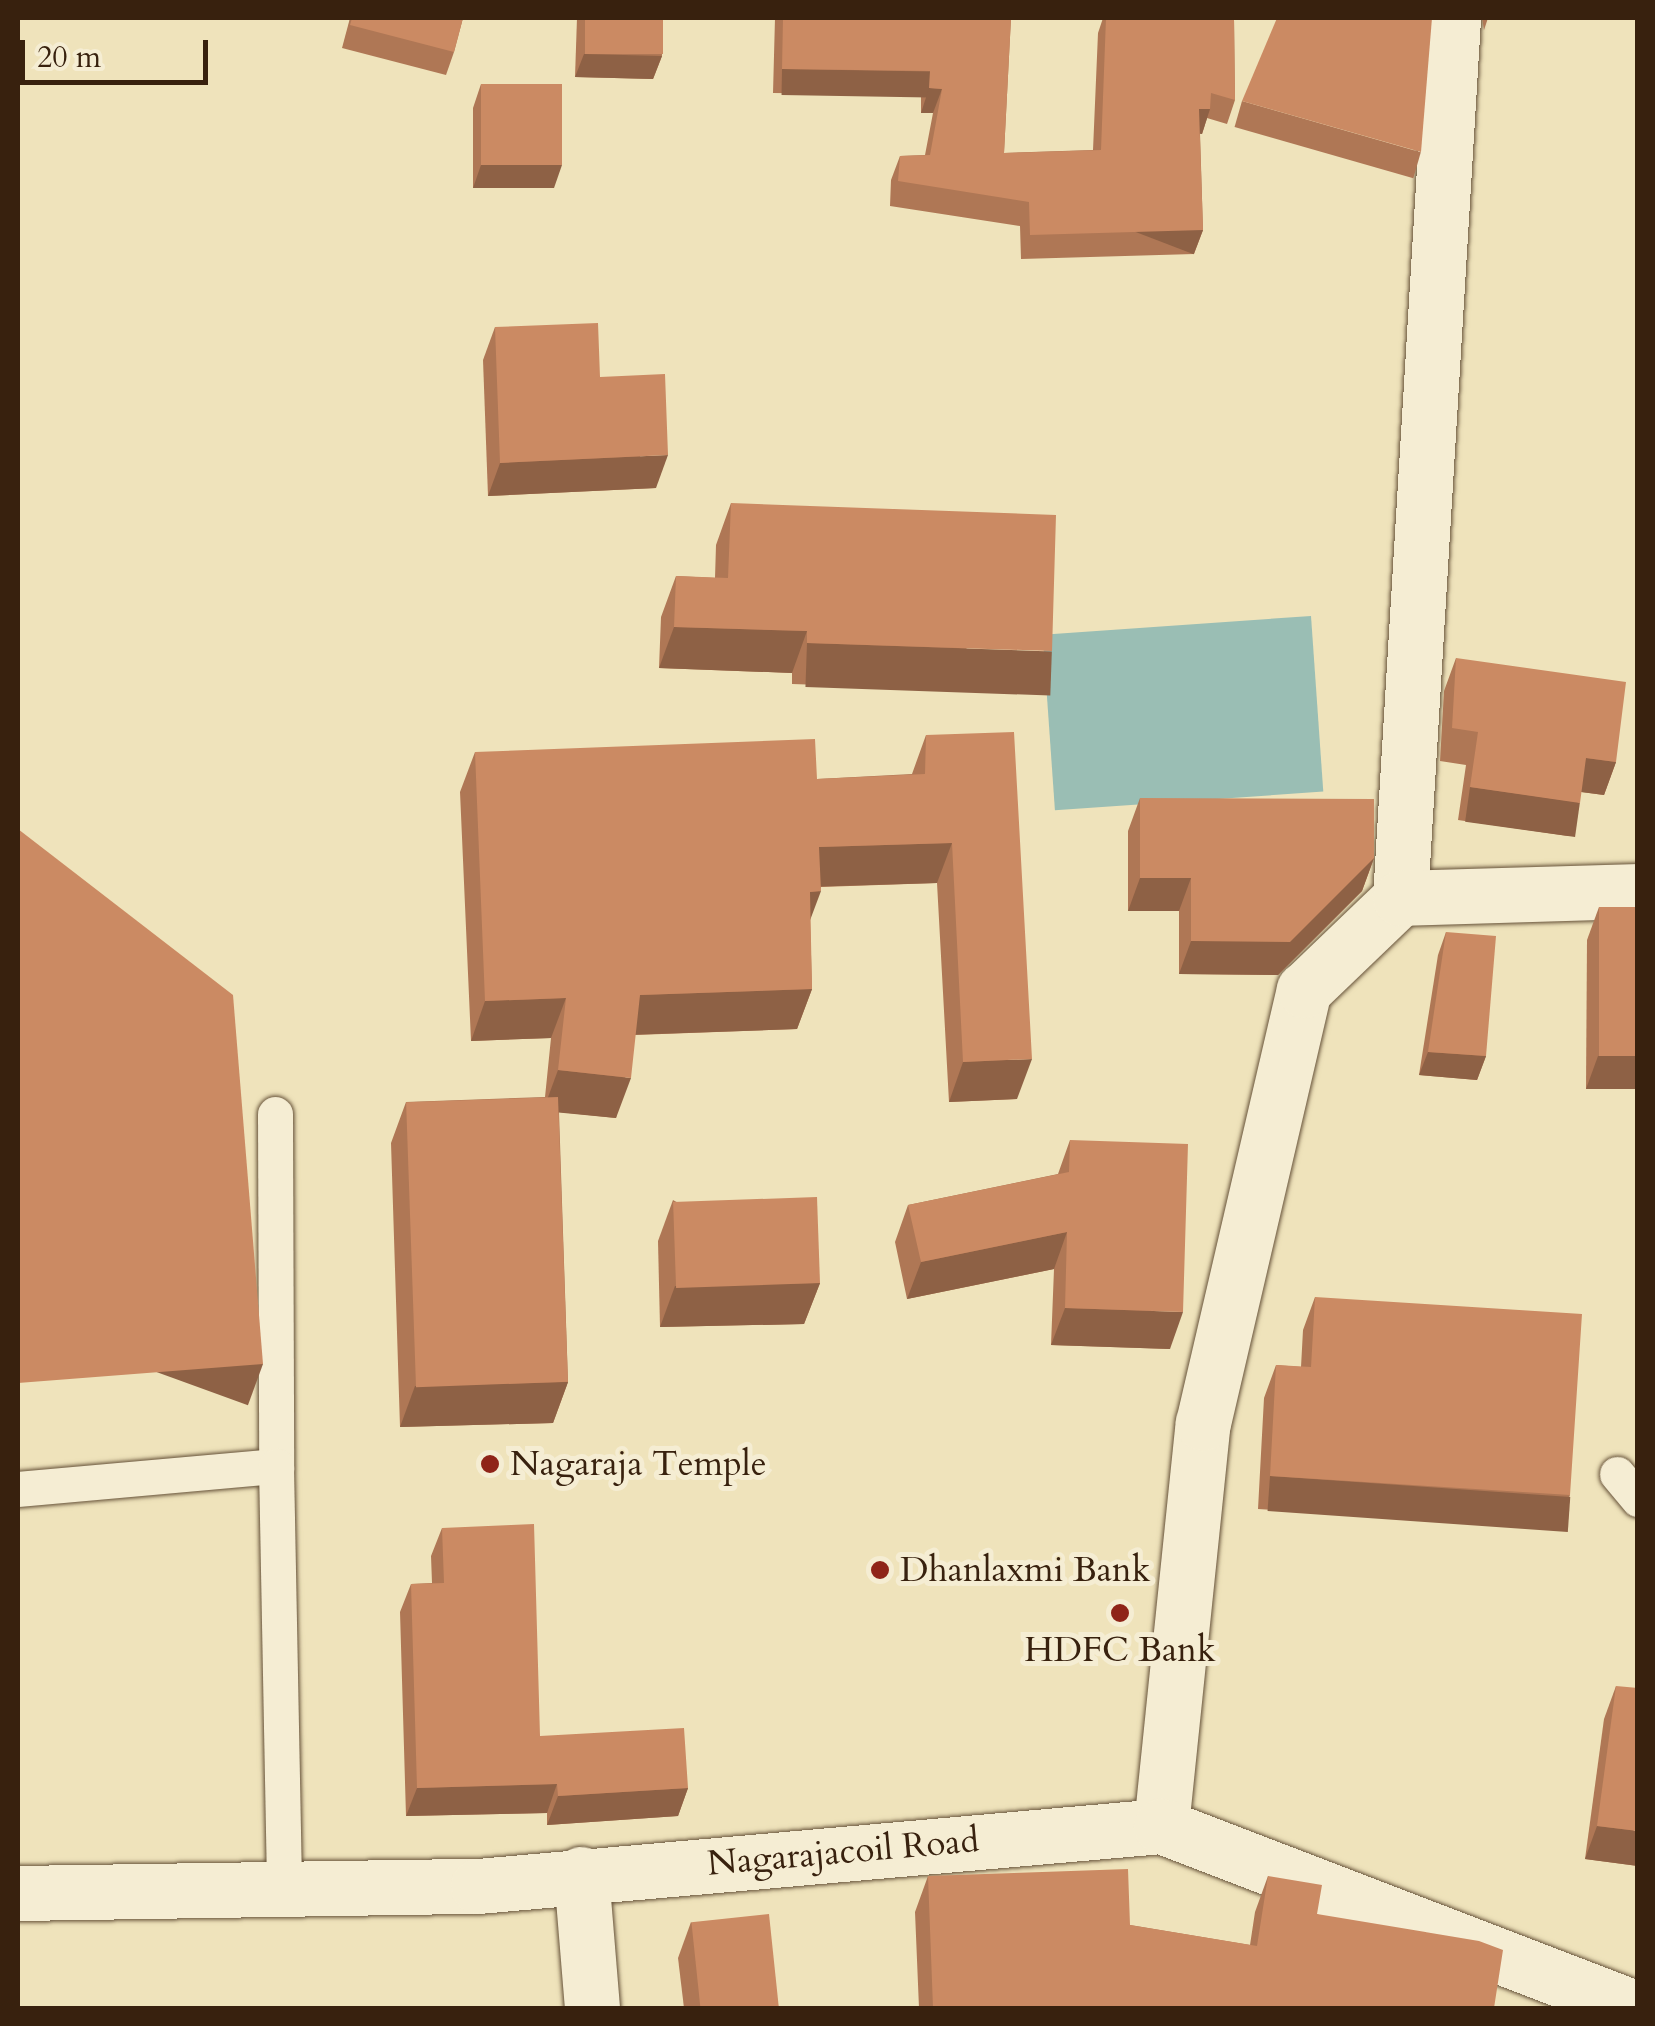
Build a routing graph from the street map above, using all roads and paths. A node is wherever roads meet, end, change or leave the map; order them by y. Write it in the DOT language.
graph roads {
  1 [pos="1453,18"];
  2 [pos="1638,890"];
  3 [pos="1400,898"];
  4 [pos="275,1114"];
  5 [pos="276,1466"];
  6 [pos="18,1489"];
  7 [pos="1161,1826"];
  8 [pos="580,1874"];
  9 [pos="284,1888"];
  10 [pos="18,1892"];
  11 [pos="592,2008"];
  12 [pos="1635,2008"];
  1 -- 3 [label="street"];
  2 -- 3 [label="street"];
  3 -- 7 [label="street"];
  4 -- 5 [label="lane"];
  5 -- 6 [label="lane"];
  5 -- 9 [label="lane"];
  7 -- 8 [label="street, Nagarajacoil Road"];
  7 -- 12 [label="street, Nagarajacoil Road"];
  8 -- 9 [label="street, Nagarajacoil Road"];
  8 -- 11 [label="street"];
  9 -- 10 [label="street, Nagarajacoil Road"];
}
